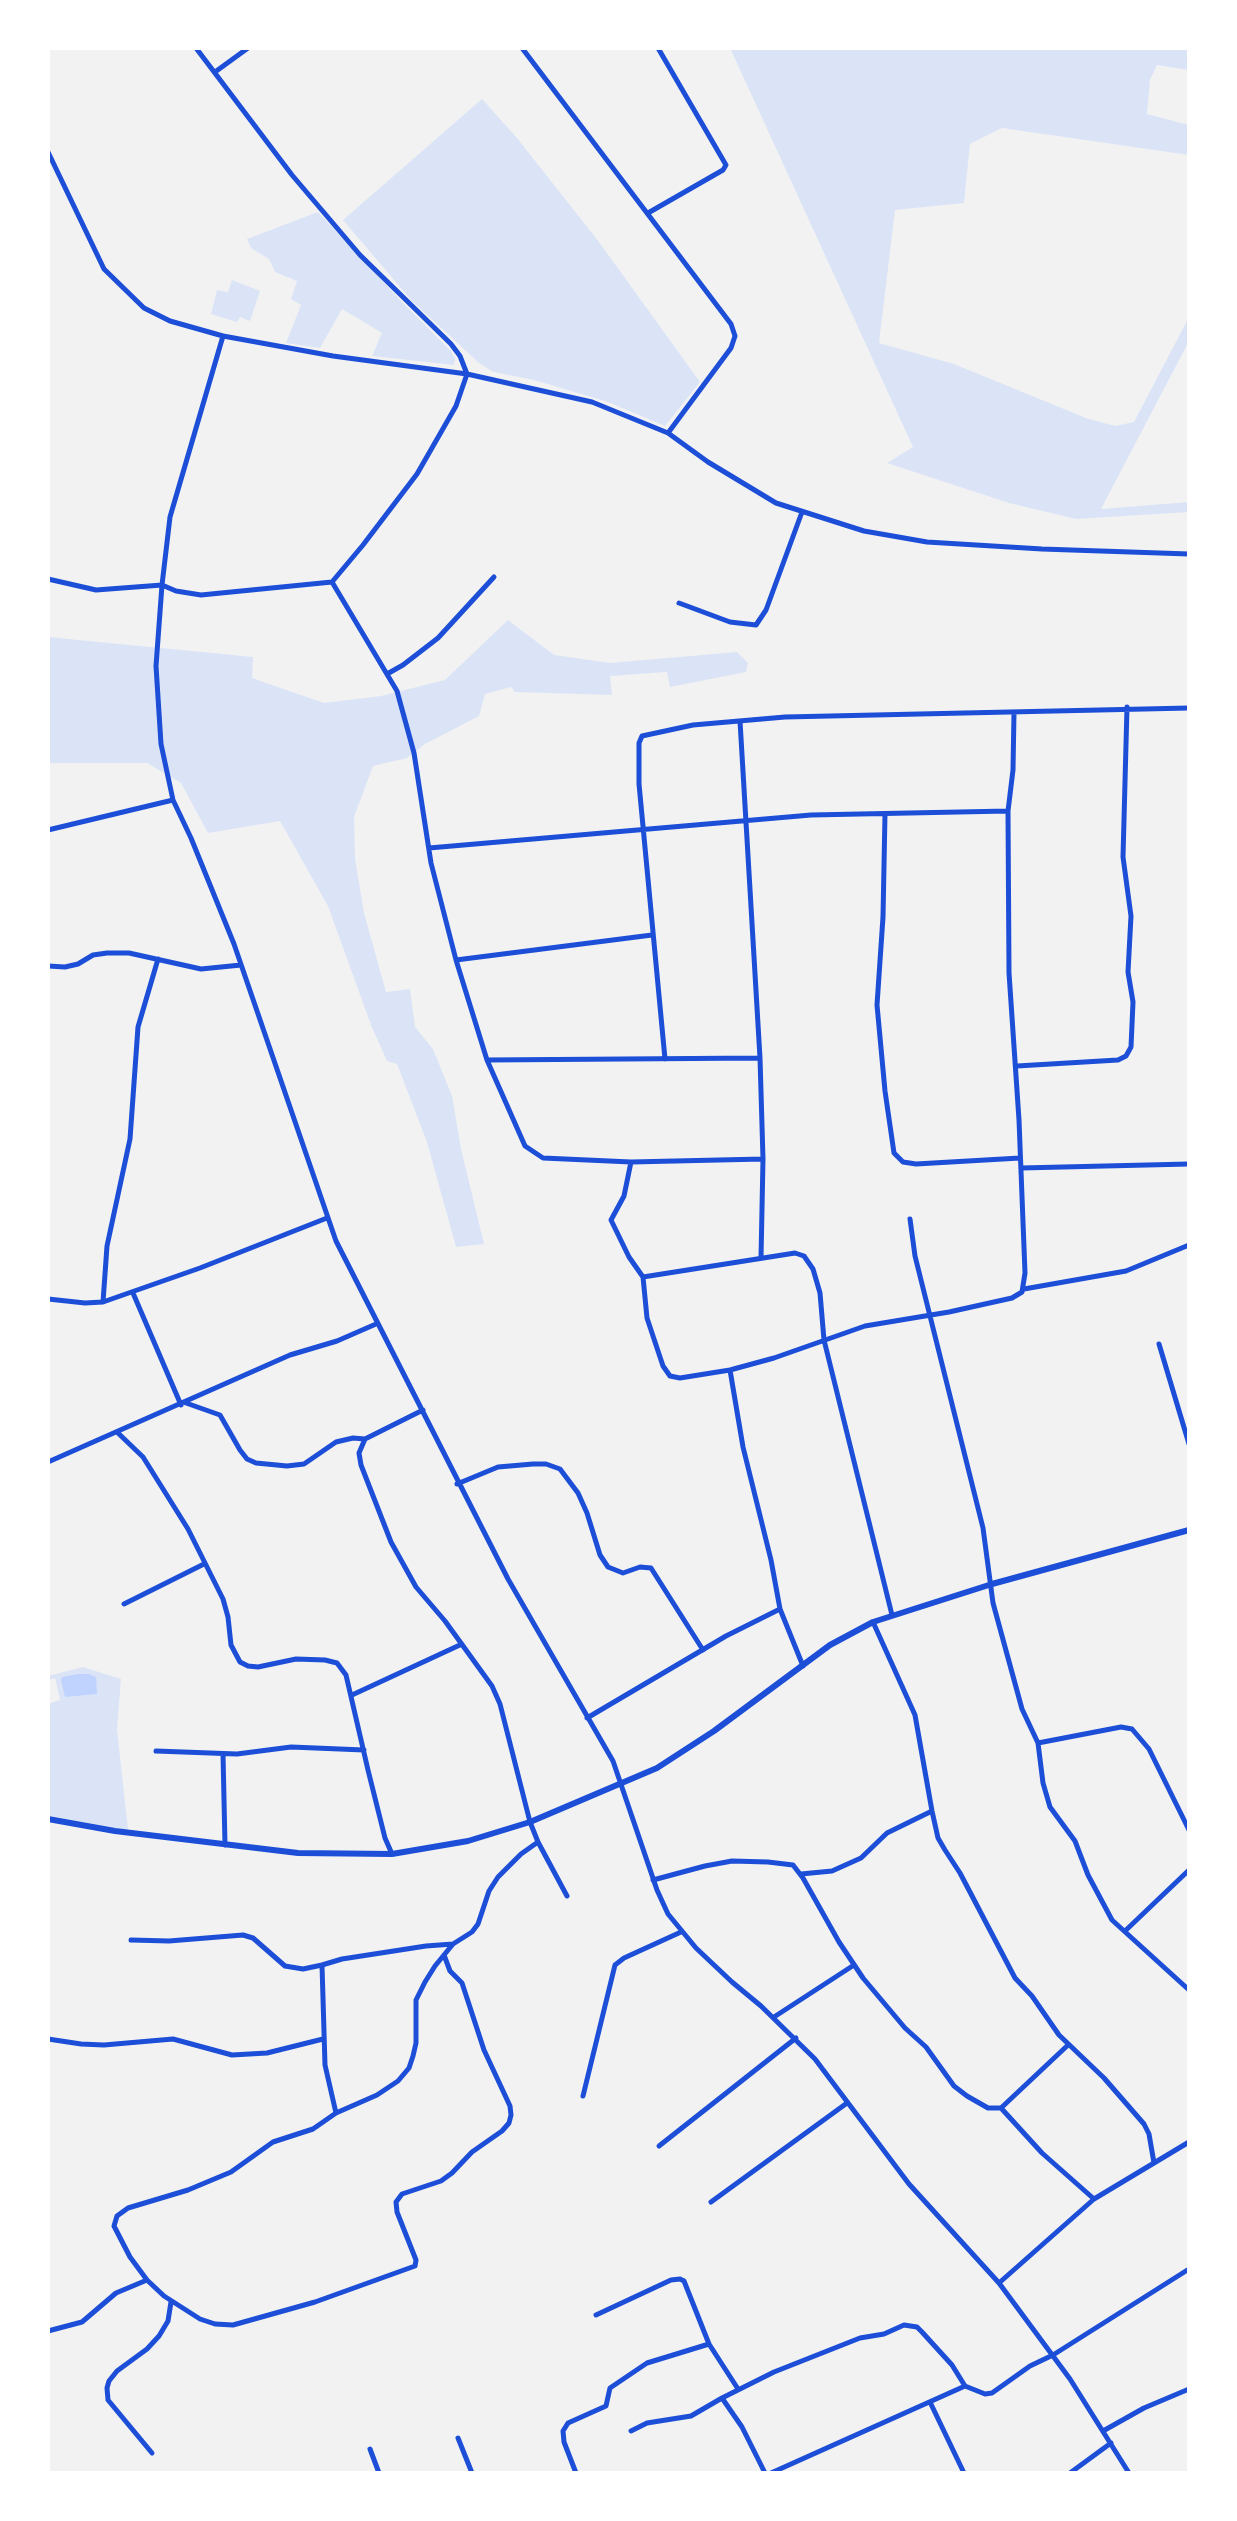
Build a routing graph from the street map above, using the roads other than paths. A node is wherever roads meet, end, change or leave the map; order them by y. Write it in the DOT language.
graph roads {
  1 [pos="196,48"];
  2 [pos="248,48"];
  3 [pos="522,48"];
  4 [pos="658,48"];
  5 [pos="215,72"];
  6 [pos="48,152"];
  7 [pos="648,213"];
  8 [pos="223,336"];
  9 [pos="467,374"];
  10 [pos="668,433"];
  11 [pos="802,512"];
  12 [pos="1189,554"];
  13 [pos="494,577"];
  14 [pos="48,579"];
  15 [pos="332,582"];
  16 [pos="162,585"];
  17 [pos="679,603"];
  18 [pos="387,674"];
  19 [pos="1127,707"];
  20 [pos="1189,708"];
  21 [pos="1014,713"];
  22 [pos="740,721"];
  23 [pos="173,800"];
  24 [pos="1008,811"];
  25 [pos="885,814"];
  26 [pos="746,820"];
  27 [pos="48,830"];
  28 [pos="644,830"];
  29 [pos="429,848"];
  30 [pos="652,935"];
  31 [pos="158,959"];
  32 [pos="456,960"];
  33 [pos="241,965"];
  34 [pos="48,966"];
  35 [pos="760,1058"];
  36 [pos="665,1059"];
  37 [pos="487,1060"];
  38 [pos="1017,1066"];
  39 [pos="1020,1158"];
  40 [pos="763,1159"];
  41 [pos="631,1162"];
  42 [pos="1189,1164"];
  43 [pos="1021,1168"];
  44 [pos="328,1218"];
  45 [pos="910,1219"];
  46 [pos="1189,1245"];
  47 [pos="761,1258"];
  48 [pos="643,1277"];
  49 [pos="1023,1289"];
  50 [pos="133,1293"];
  51 [pos="48,1299"];
  52 [pos="103,1302"];
  53 [pos="932,1315"];
  54 [pos="376,1324"];
  55 [pos="824,1340"];
  56 [pos="1159,1344"];
  57 [pos="730,1370"];
  58 [pos="183,1404"];
  59 [pos="423,1410"];
  60 [pos="118,1433"];
  61 [pos="365,1439"];
  62 [pos="1189,1444"];
  63 [pos="48,1462"];
  64 [pos="457,1484"];
  65 [pos="1189,1530"];
  66 [pos="204,1564"];
  67 [pos="992,1584"];
  68 [pos="124,1604"];
  69 [pos="780,1609"];
  70 [pos="892,1615"];
  71 [pos="873,1622"];
  72 [pos="462,1644"];
  73 [pos="703,1650"];
  74 [pos="803,1666"];
  75 [pos="352,1695"];
  76 [pos="587,1718"];
  77 [pos="1038,1743"];
  78 [pos="364,1750"];
  79 [pos="156,1751"];
  80 [pos="223,1754"];
  81 [pos="623,1785"];
  82 [pos="932,1811"];
  83 [pos="48,1819"];
  84 [pos="530,1822"];
  85 [pos="1189,1830"];
  86 [pos="538,1842"];
  87 [pos="225,1845"];
  88 [pos="392,1854"];
  89 [pos="1189,1870"];
  90 [pos="801,1874"];
  91 [pos="653,1880"];
  92 [pos="567,1896"];
  93 [pos="1125,1931"];
  94 [pos="681,1932"];
  95 [pos="131,1940"];
  96 [pos="453,1944"];
  97 [pos="444,1955"];
  98 [pos="322,1965"];
  99 [pos="854,1965"];
  100 [pos="1189,1990"];
  101 [pos="774,2017"];
  102 [pos="796,2038"];
  103 [pos="48,2039"];
  104 [pos="323,2039"];
  105 [pos="1068,2045"];
  106 [pos="583,2096"];
  107 [pos="847,2103"];
  108 [pos="1001,2108"];
  109 [pos="336,2113"];
  110 [pos="1189,2142"];
  111 [pos="659,2146"];
  112 [pos="1154,2163"];
  113 [pos="1094,2199"];
  114 [pos="711,2202"];
  115 [pos="1189,2269"];
  116 [pos="147,2280"];
  117 [pos="999,2283"];
  118 [pos="171,2301"];
  119 [pos="596,2315"];
  120 [pos="48,2331"];
  121 [pos="709,2344"];
  122 [pos="1053,2355"];
  123 [pos="965,2386"];
  124 [pos="738,2389"];
  125 [pos="1189,2389"];
  126 [pos="722,2398"];
  127 [pos="930,2402"];
  128 [pos="631,2431"];
  129 [pos="1103,2431"];
  130 [pos="458,2438"];
  131 [pos="1111,2443"];
  132 [pos="370,2449"];
  133 [pos="152,2453"];
  134 [pos="379,2473"];
  135 [pos="472,2473"];
  136 [pos="576,2473"];
  137 [pos="765,2473"];
  138 [pos="771,2473"];
  139 [pos="964,2473"];
  140 [pos="1070,2473"];
  141 [pos="1129,2473"];
  1 -- 5 [label="street"];
  2 -- 5 [label="street"];
  3 -- 7 [label="street"];
  4 -- 7 [label="street"];
  5 -- 9 [label="street"];
  6 -- 8 [label="street"];
  7 -- 10 [label="street"];
  8 -- 9 [label="street"];
  8 -- 16 [label="street"];
  9 -- 10 [label="street"];
  9 -- 15 [label="street"];
  10 -- 11 [label="street"];
  11 -- 12 [label="street"];
  11 -- 17 [label="street"];
  13 -- 18 [label="street"];
  14 -- 16 [label="street"];
  15 -- 16 [label="street"];
  15 -- 18 [label="street"];
  16 -- 23 [label="street"];
  18 -- 29 [label="street"];
  19 -- 20 [label="street"];
  19 -- 21 [label="street"];
  19 -- 38 [label="street"];
  21 -- 22 [label="street"];
  21 -- 24 [label="street"];
  22 -- 26 [label="street"];
  22 -- 28 [label="street"];
  23 -- 27 [label="street"];
  23 -- 33 [label="street"];
  24 -- 25 [label="street"];
  24 -- 38 [label="street"];
  25 -- 26 [label="street"];
  25 -- 39 [label="street"];
  26 -- 28 [label="street"];
  26 -- 35 [label="street"];
  28 -- 29 [label="street"];
  28 -- 30 [label="street"];
  29 -- 32 [label="street"];
  30 -- 32 [label="street"];
  30 -- 36 [label="street"];
  31 -- 33 [label="street"];
  31 -- 34 [label="street"];
  31 -- 52 [label="street"];
  32 -- 37 [label="street"];
  33 -- 44 [label="street"];
  35 -- 36 [label="street"];
  35 -- 40 [label="street"];
  36 -- 37 [label="street"];
  37 -- 41 [label="street"];
  38 -- 39 [label="street"];
  39 -- 43 [label="street"];
  40 -- 41 [label="street"];
  40 -- 47 [label="street"];
  41 -- 48 [label="street"];
  42 -- 43 [label="street"];
  43 -- 49 [label="street"];
  44 -- 50 [label="street"];
  44 -- 54 [label="street"];
  45 -- 53 [label="street"];
  46 -- 49 [label="street"];
  47 -- 48 [label="street"];
  47 -- 55 [label="street"];
  48 -- 57 [label="street"];
  49 -- 53 [label="street"];
  50 -- 52 [label="street"];
  50 -- 58 [label="street"];
  51 -- 52 [label="street"];
  53 -- 55 [label="street"];
  53 -- 67 [label="street"];
  54 -- 58 [label="street"];
  54 -- 59 [label="street"];
  55 -- 57 [label="street"];
  55 -- 70 [label="street"];
  56 -- 62 [label="street"];
  57 -- 69 [label="street"];
  58 -- 60 [label="street"];
  58 -- 61 [label="street"];
  59 -- 61 [label="street"];
  59 -- 64 [label="street"];
  60 -- 63 [label="street"];
  60 -- 66 [label="street"];
  61 -- 72 [label="street"];
  64 -- 73 [label="street"];
  64 -- 76 [label="street"];
  65 -- 67 [label="street"];
  66 -- 68 [label="street"];
  66 -- 75 [label="street"];
  67 -- 70 [label="street"];
  67 -- 77 [label="street"];
  69 -- 73 [label="street"];
  69 -- 74 [label="street"];
  70 -- 71 [label="street"];
  71 -- 74 [label="street"];
  71 -- 82 [label="street"];
  72 -- 75 [label="street"];
  72 -- 84 [label="street"];
  73 -- 76 [label="street"];
  74 -- 81 [label="street"];
  75 -- 78 [label="street"];
  76 -- 81 [label="street"];
  77 -- 85 [label="street"];
  77 -- 93 [label="street"];
  78 -- 80 [label="street"];
  78 -- 88 [label="street"];
  79 -- 80 [label="street"];
  80 -- 87 [label="street"];
  81 -- 84 [label="street"];
  81 -- 91 [label="street"];
  82 -- 90 [label="street"];
  82 -- 105 [label="street"];
  83 -- 87 [label="street"];
  84 -- 86 [label="street"];
  84 -- 88 [label="street"];
  86 -- 92 [label="street"];
  86 -- 96 [label="street"];
  87 -- 88 [label="street"];
  89 -- 93 [label="street"];
  90 -- 91 [label="street"];
  90 -- 99 [label="street"];
  91 -- 94 [label="street"];
  93 -- 100 [label="street"];
  94 -- 101 [label="street"];
  94 -- 106 [label="street"];
  95 -- 98 [label="street"];
  96 -- 97 [label="street"];
  96 -- 98 [label="street"];
  97 -- 109 [label="street"];
  97 -- 118 [label="street"];
  98 -- 104 [label="street"];
  99 -- 101 [label="street"];
  99 -- 108 [label="street"];
  101 -- 102 [label="street"];
  102 -- 107 [label="street"];
  102 -- 111 [label="street"];
  103 -- 104 [label="street"];
  104 -- 109 [label="street"];
  105 -- 108 [label="street"];
  105 -- 112 [label="street"];
  107 -- 114 [label="street"];
  107 -- 117 [label="street"];
  108 -- 113 [label="street"];
  109 -- 116 [label="street"];
  110 -- 112 [label="street"];
  112 -- 113 [label="street"];
  113 -- 117 [label="street"];
  115 -- 122 [label="street"];
  116 -- 118 [label="street"];
  116 -- 120 [label="street"];
  117 -- 122 [label="street"];
  118 -- 133 [label="street"];
  119 -- 121 [label="street"];
  121 -- 124 [label="street"];
  121 -- 136 [label="street"];
  122 -- 123 [label="street"];
  122 -- 129 [label="street"];
  123 -- 124 [label="street"];
  123 -- 127 [label="street"];
  124 -- 126 [label="street"];
  125 -- 129 [label="street"];
  126 -- 128 [label="street"];
  126 -- 137 [label="street"];
  127 -- 138 [label="street"];
  127 -- 139 [label="street"];
  129 -- 131 [label="street"];
  130 -- 135 [label="street"];
  131 -- 140 [label="street"];
  131 -- 141 [label="street"];
  132 -- 134 [label="street"];
}
